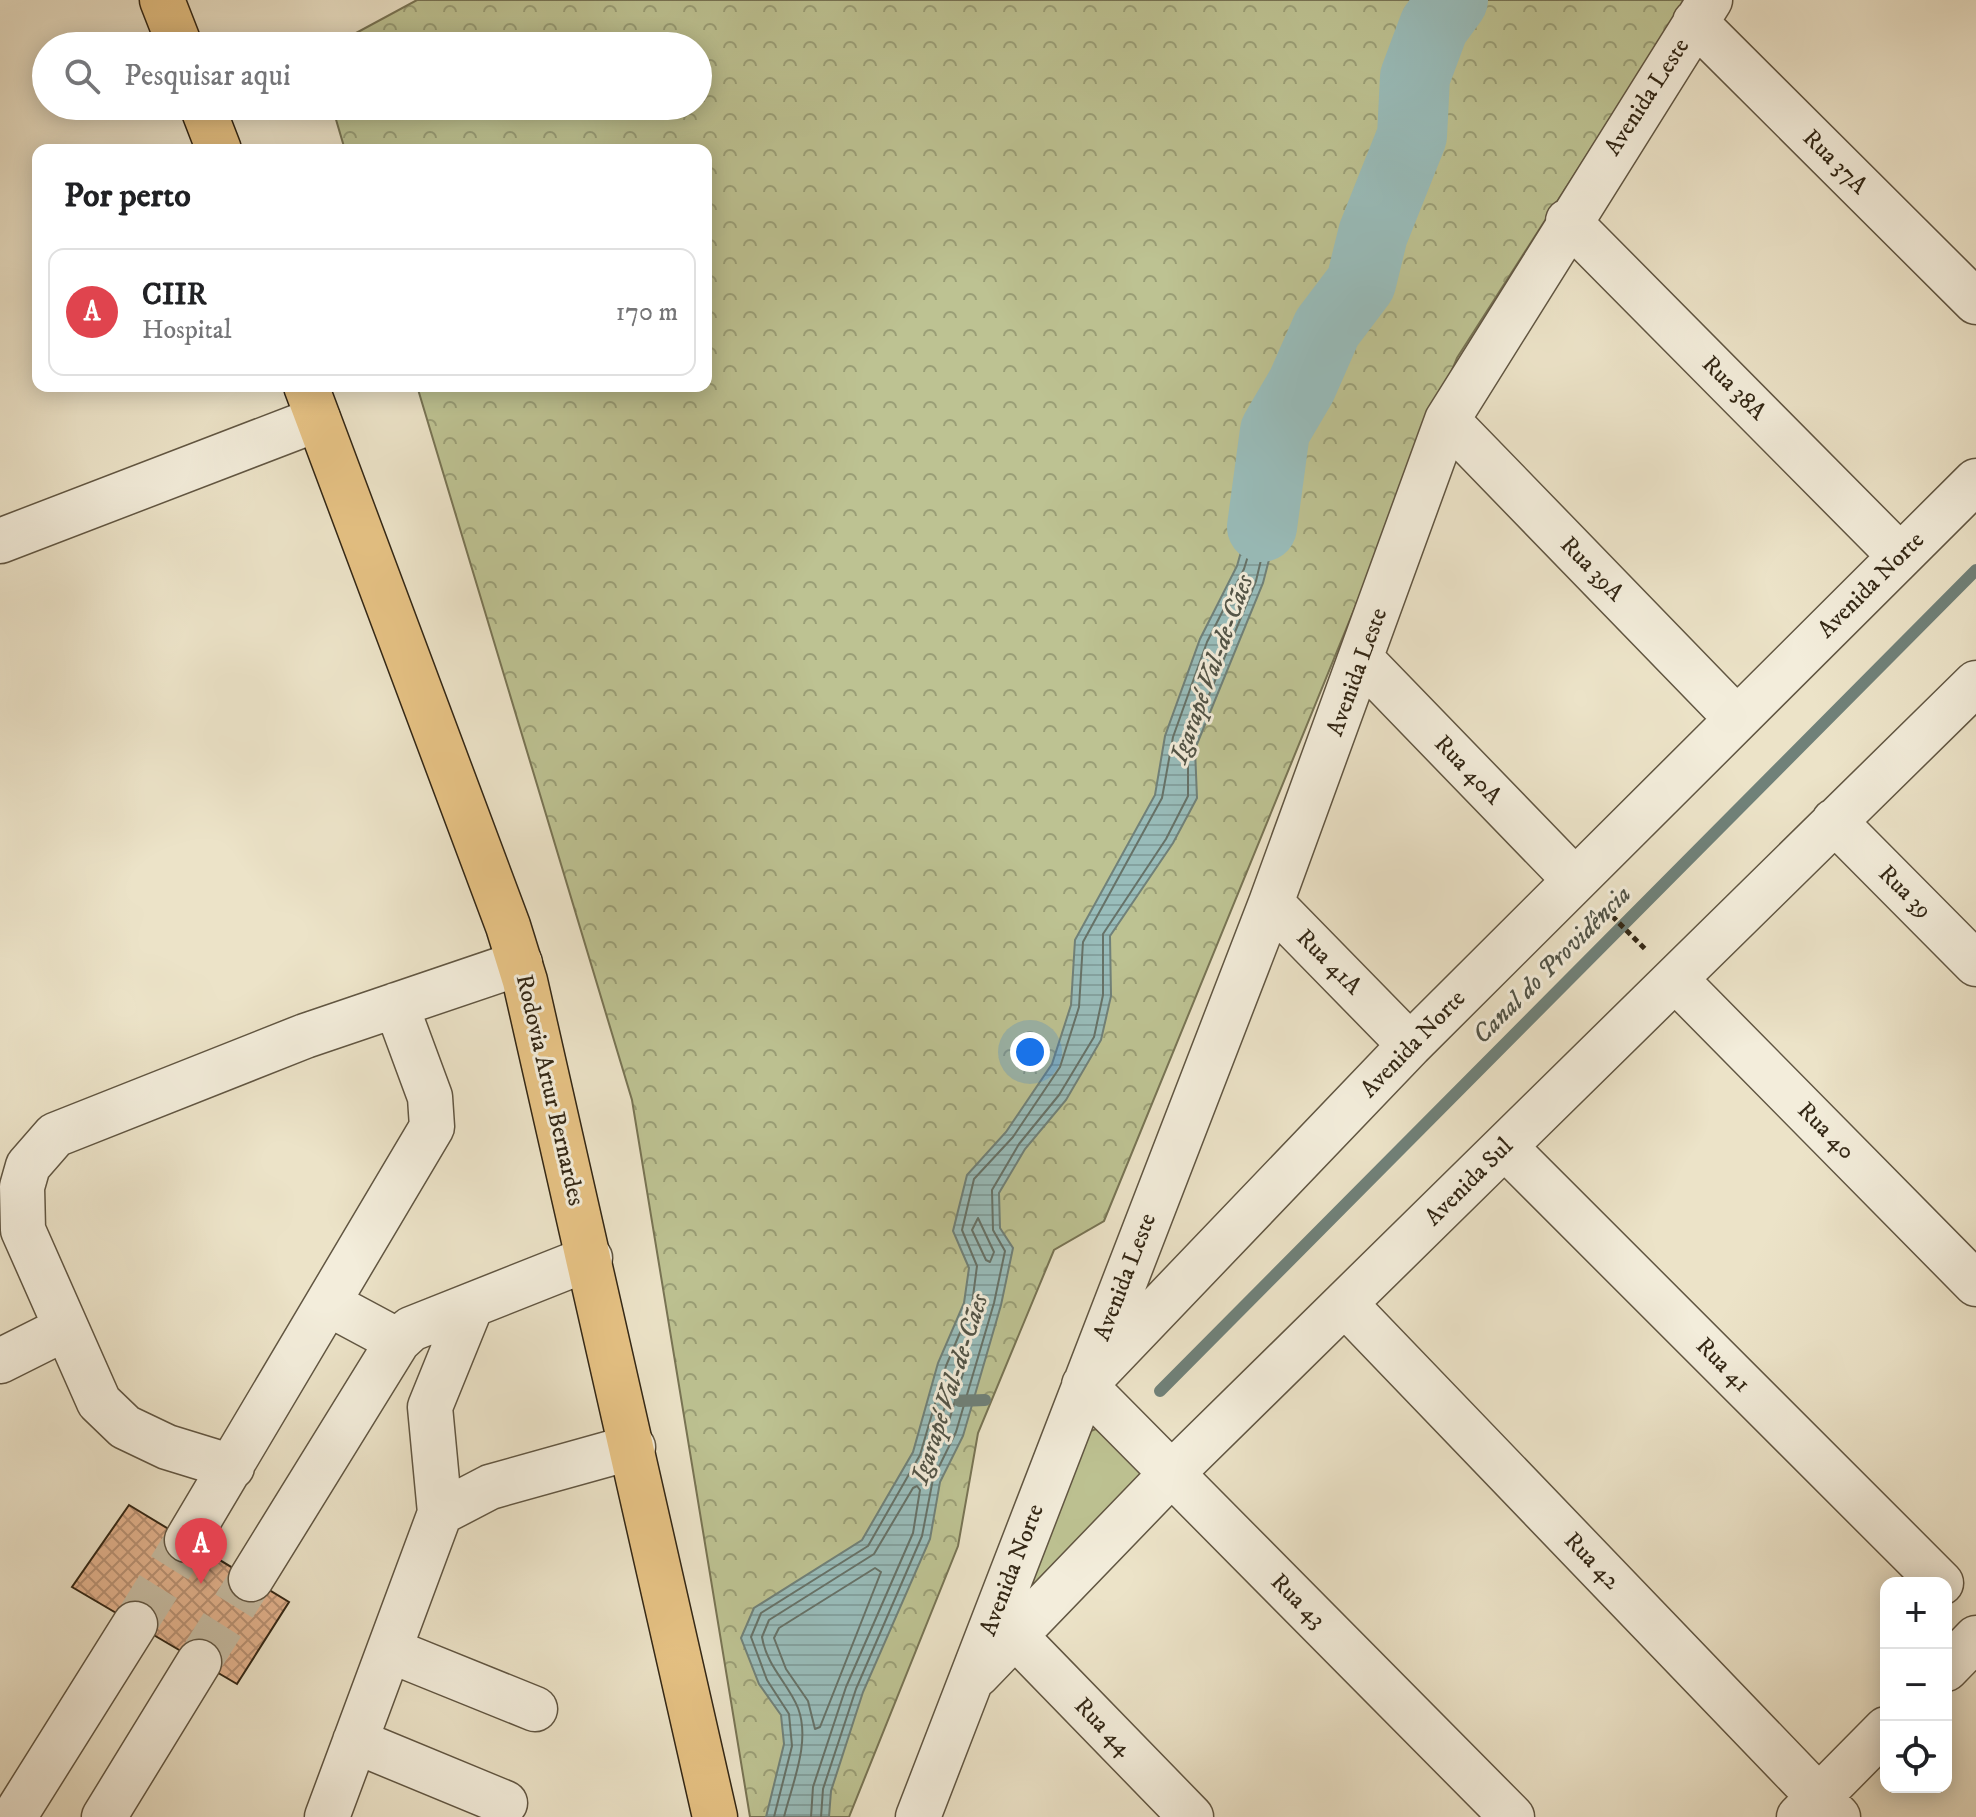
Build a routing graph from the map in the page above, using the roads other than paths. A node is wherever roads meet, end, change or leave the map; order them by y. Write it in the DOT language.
graph roads {
  1 [pos="162,0"];
  2 [pos="1702,11"];
  3 [pos="175,32"];
  4 [pos="207,120"];
  5 [pos="217,144"];
  6 [pos="1568,221"];
  7 [pos="1976,302"];
  8 [pos="312,402"];
  9 [pos="1447,420"];
  10 [pos="1976,481"];
  11 [pos="0,541"];
  12 [pos="1900,556"];
  13 [pos="1362,660"];
  14 [pos="1976,683"];
  15 [pos="1737,719"];
  16 [pos="1834,821"];
  17 [pos="1589,894"];
  18 [pos="1271,903"];
  19 [pos="520,963"];
  20 [pos="1976,964"];
  21 [pos="1664,968"];
  22 [pos="396,1005"];
  23 [pos="1399,1033"];
  24 [pos="1505,1147"];
  25 [pos="590,1258"];
  26 [pos="1976,1284"];
  27 [pos="329,1304"];
  28 [pos="1345,1304"];
  29 [pos="471,1306"];
  30 [pos="66,1328"];
  31 [pos="398,1341"];
  32 [pos="0,1361"];
  33 [pos="1084,1385"];
  34 [pos="633,1447"];
  35 [pos="232,1467"];
  36 [pos="1171,1474"];
  37 [pos="440,1513"];
  38 [pos="187,1540"];
  39 [pos="1935,1577"];
  40 [pos="251,1579"];
  41 [pos="1952,1594"];
  42 [pos="1976,1618"];
  43 [pos="135,1624"];
  44 [pos="1016,1637"];
  45 [pos="1976,1638"];
  46 [pos="389,1650"];
  47 [pos="199,1662"];
  48 [pos="1952,1663"];
  49 [pos="967,1685"];
  50 [pos="535,1709"];
  51 [pos="1880,1736"];
  52 [pos="355,1741"];
  53 [pos="505,1803"];
  54 [pos="1819,1810"];
  55 [pos="14,1817"];
  56 [pos="104,1817"];
  57 [pos="327,1817"];
  58 [pos="715,1817"];
  59 [pos="918,1817"];
  60 [pos="1191,1817"];
  61 [pos="1512,1817"];
  1 -- 3 [label="main road"];
  2 -- 6 [label="street, Avenida Leste"];
  2 -- 7 [label="street, Rua 37A"];
  4 -- 5 [label="main road"];
  6 -- 9 [label="street, Avenida Leste"];
  6 -- 12 [label="street, Rua 38A"];
  8 -- 11 [label="street"];
  8 -- 19 [label="main road, Rodovia Artur Bernardes"];
  9 -- 13 [label="street, Avenida Leste"];
  9 -- 15 [label="street, Rua 39A"];
  10 -- 12 [label="street, Avenida Norte"];
  12 -- 15 [label="street, Avenida Norte"];
  13 -- 17 [label="street, Rua 40A"];
  13 -- 18 [label="street, Avenida Leste"];
  14 -- 16 [label="street, Avenida Sul"];
  15 -- 17 [label="street, Avenida Norte"];
  16 -- 20 [label="street, Rua 39"];
  16 -- 21 [label="street, Avenida Sul"];
  17 -- 23 [label="street, Avenida Norte"];
  18 -- 23 [label="street, Rua 41A"];
  18 -- 33 [label="street, Avenida Leste"];
  19 -- 22 [label="street"];
  19 -- 25 [label="main road, Rodovia Artur Bernardes"];
  21 -- 24 [label="street, Avenida Sul"];
  21 -- 26 [label="street, Rua 40"];
  22 -- 27 [label="street"];
  22 -- 30 [label="street"];
  23 -- 33 [label="street, Avenida Norte"];
  24 -- 28 [label="street, Avenida Sul"];
  24 -- 39 [label="street, Rua 41"];
  25 -- 29 [label="street"];
  25 -- 34 [label="main road, Rodovia Artur Bernardes"];
  27 -- 31 [label="street"];
  27 -- 35 [label="street"];
  28 -- 36 [label="street, Avenida Sul"];
  28 -- 54 [label="street, Rua 42"];
  29 -- 31 [label="street"];
  29 -- 37 [label="street"];
  30 -- 32 [label="street"];
  30 -- 35 [label="street"];
  31 -- 40 [label="street"];
  33 -- 36 [label="street, Rua 43"];
  33 -- 49 [label="street, Avenida Norte"];
  34 -- 37 [label="street"];
  34 -- 58 [label="main road, Rodovia Artur Bernardes"];
  35 -- 38 [label="street"];
  36 -- 44 [label="street, Avenida Sul"];
  36 -- 61 [label="street, Rua 43"];
  37 -- 46 [label="street"];
  41 -- 42 [label="street"];
  43 -- 55 [label="street"];
  44 -- 49 [label="street, Avenida Sul"];
  44 -- 60 [label="street, Rua 44"];
  45 -- 48 [label="street"];
  46 -- 50 [label="street"];
  46 -- 52 [label="street"];
  47 -- 56 [label="street"];
  49 -- 59 [label="street, Avenida Norte"];
  51 -- 54 [label="street"];
  52 -- 53 [label="street"];
  52 -- 57 [label="street"];
}
